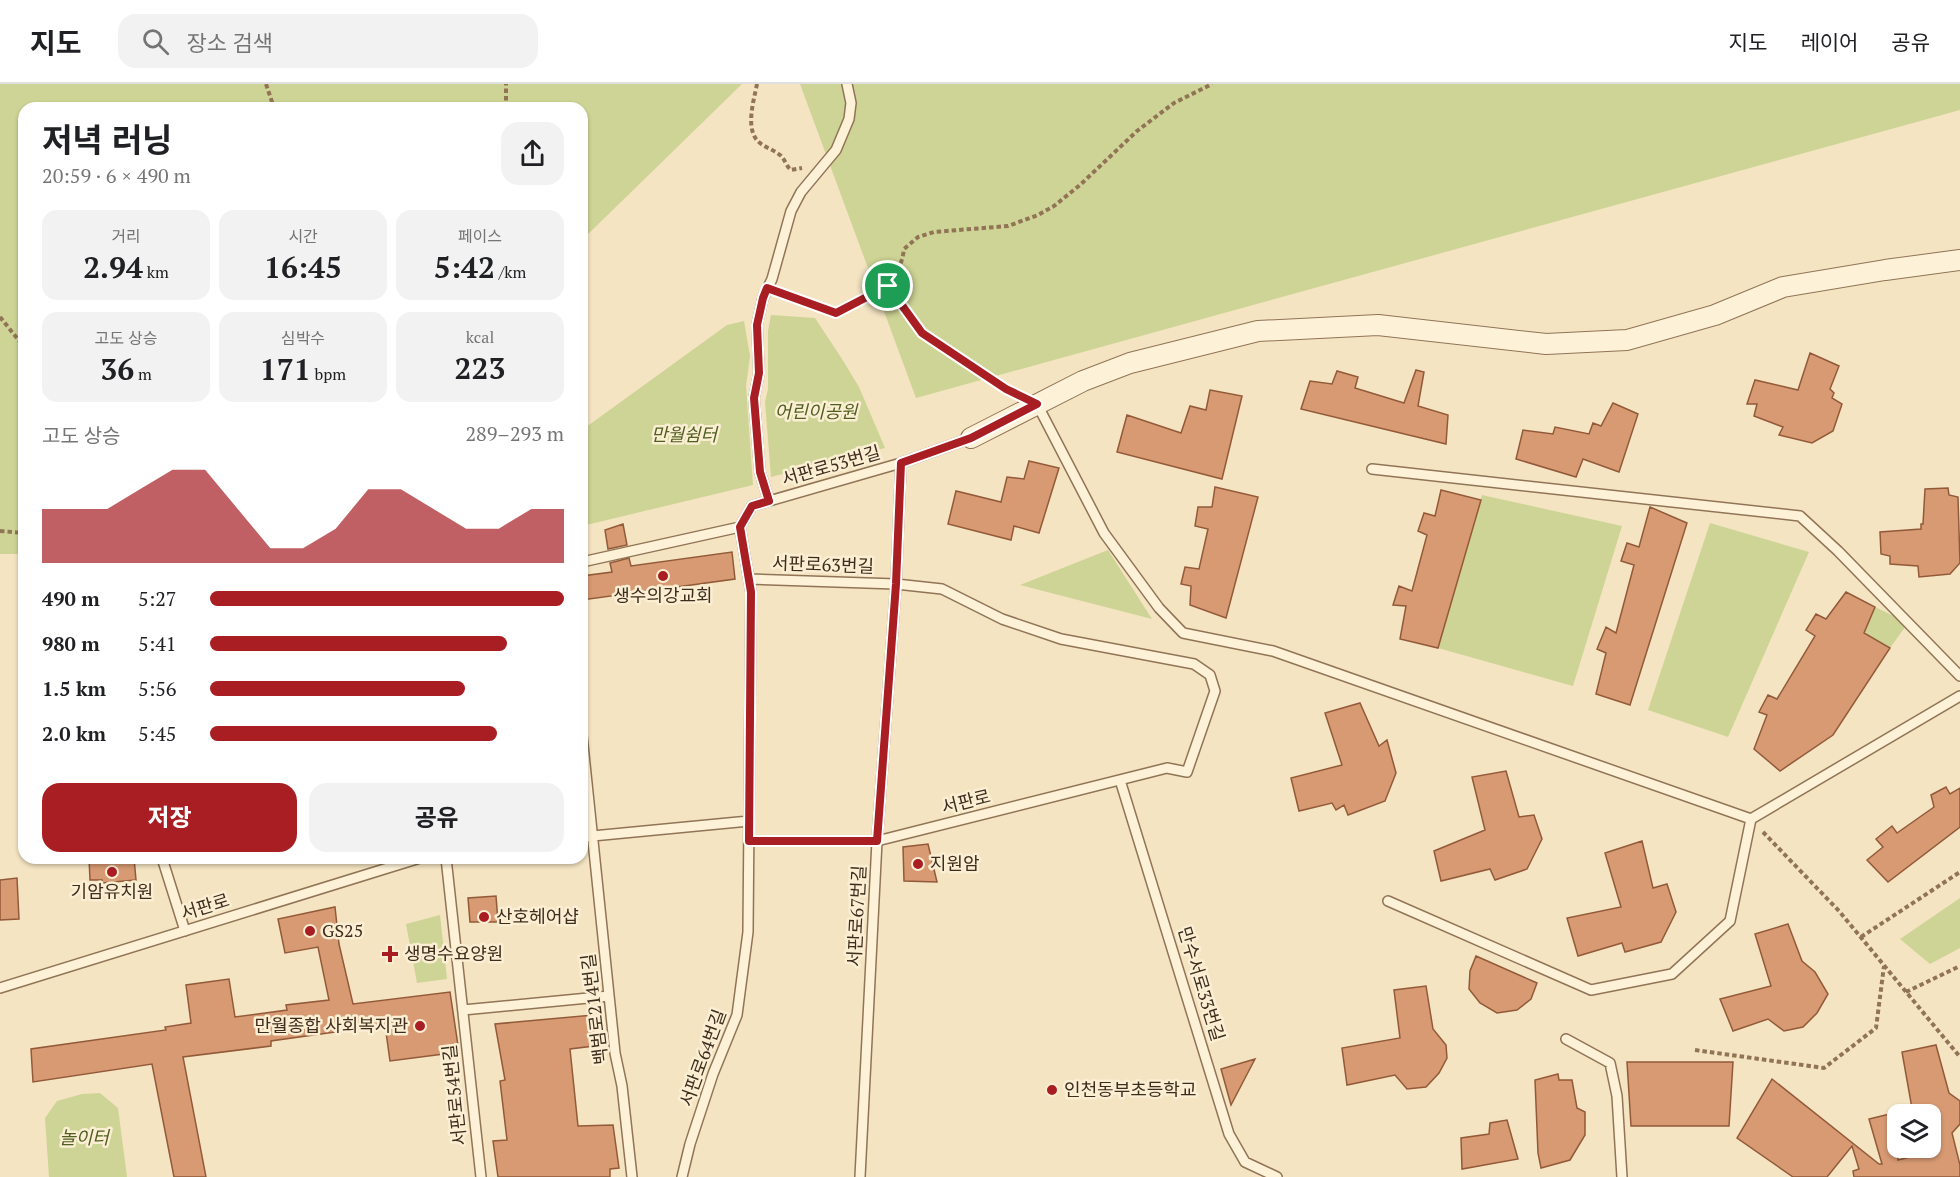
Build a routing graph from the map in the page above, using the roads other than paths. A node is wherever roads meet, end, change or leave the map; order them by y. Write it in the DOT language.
graph roads {
  1 [pos="847,84"];
  2 [pos="1960,260"];
  3 [pos="1037,404"];
  4 [pos="971,438"];
  5 [pos="901,463"];
  6 [pos="1372,469"];
  7 [pos="769,501"];
  8 [pos="740,527"];
  9 [pos="588,561"];
  10 [pos="749,579"];
  11 [pos="896,584"];
  12 [pos="1960,676"];
  13 [pos="1960,696"];
  14 [pos="1120,780"];
  15 [pos="588,796"];
  16 [pos="1751,819"];
  17 [pos="749,821"];
  18 [pos="588,836"];
  19 [pos="592,836"];
  20 [pos="749,841"];
  21 [pos="877,841"];
  22 [pos="164,864"];
  23 [pos="401,864"];
  24 [pos="447,864"];
  25 [pos="1388,901"];
  26 [pos="185,931"];
  27 [pos="0,988"];
  28 [pos="609,996"];
  29 [pos="463,1010"];
  30 [pos="1566,1039"];
  31 [pos="481,1177"];
  32 [pos="632,1177"];
  33 [pos="682,1177"];
  34 [pos="860,1177"];
  35 [pos="1277,1177"];
  36 [pos="1622,1177"];
  1 -- 7 [label="lane, 서판로53번길"];
  2 -- 3 [label="street"];
  3 -- 4 [label="street"];
  3 -- 16 [label="lane"];
  4 -- 5 [label="lane, 서판로53번길"];
  5 -- 7 [label="lane, 서판로53번길"];
  5 -- 11 [label="lane, 서판로67번길"];
  6 -- 12 [label="lane"];
  7 -- 8 [label="lane, 서판로53번길"];
  8 -- 9 [label="lane"];
  8 -- 10 [label="lane, 서판로63번길"];
  10 -- 11 [label="lane, 서판로63번길"];
  10 -- 17 [label="lane, 서판로63번길"];
  11 -- 14 [label="lane, 서판로"];
  11 -- 21 [label="lane, 서판로67번길"];
  13 -- 16 [label="lane"];
  14 -- 21 [label="lane, 서판로"];
  14 -- 35 [label="lane, 만수서로33번길"];
  15 -- 19 [label="lane, 백범로214번길"];
  16 -- 25 [label="lane"];
  17 -- 19 [label="lane"];
  17 -- 20 [label="lane, 서판로63번길"];
  18 -- 19 [label="lane"];
  19 -- 28 [label="lane, 백범로214번길"];
  20 -- 21 [label="lane, 서판로"];
  20 -- 33 [label="lane, 서판로64번길"];
  21 -- 34 [label="lane, 서판로67번길"];
  22 -- 26 [label="lane"];
  23 -- 26 [label="lane, 서판로"];
  24 -- 29 [label="lane, 서판로54번길"];
  26 -- 27 [label="lane, 서판로"];
  28 -- 29 [label="lane"];
  28 -- 32 [label="lane, 백범로214번길"];
  29 -- 31 [label="lane, 서판로54번길"];
  30 -- 36 [label="lane"];
}
